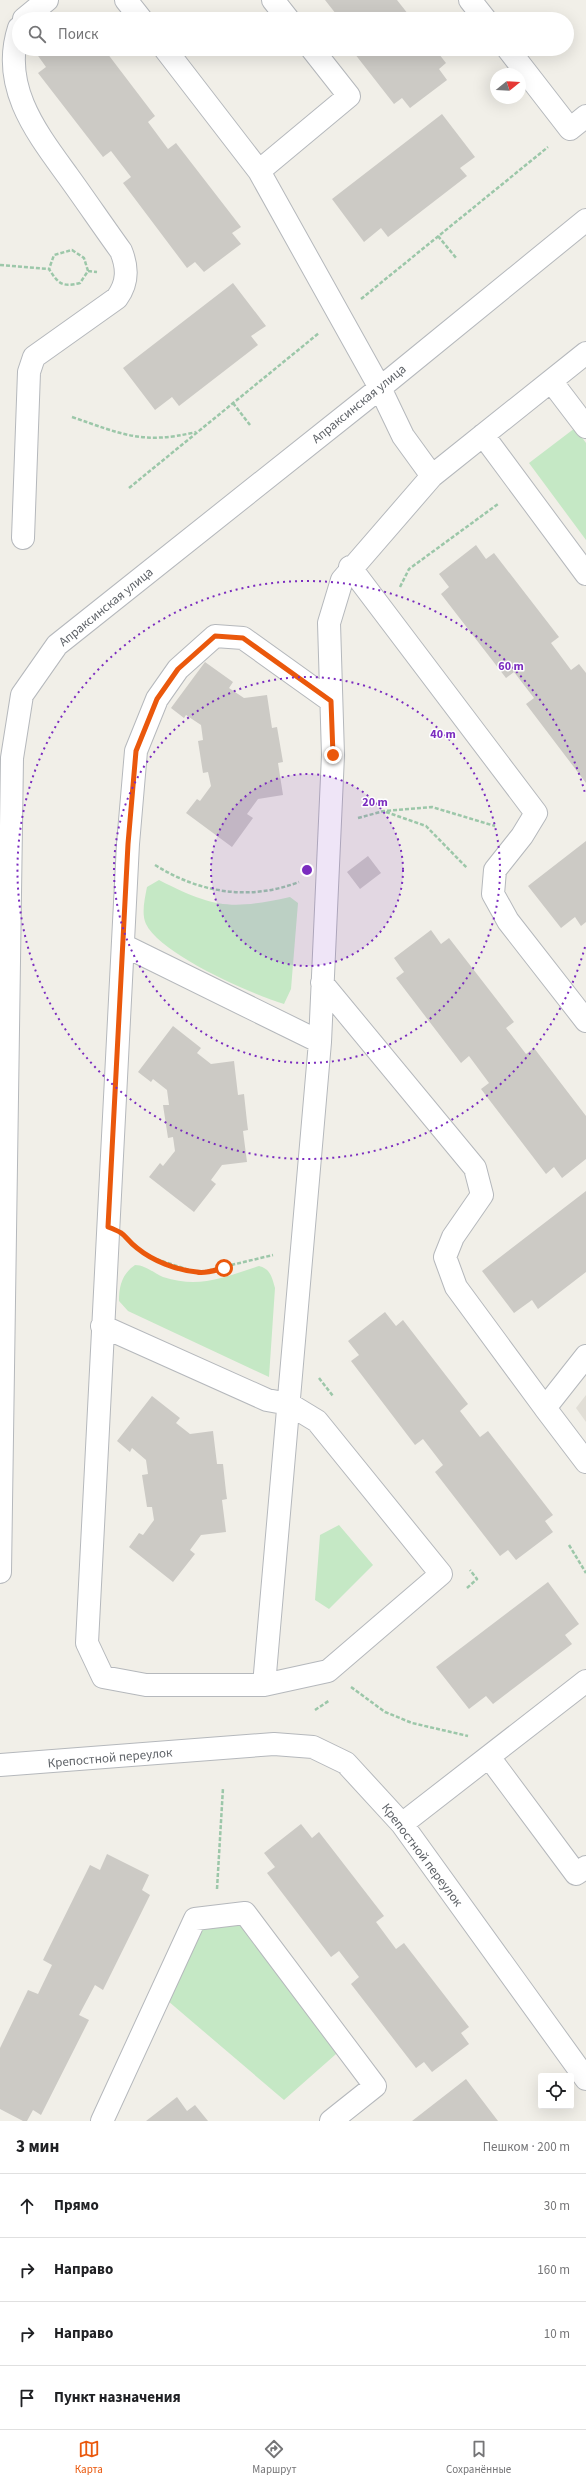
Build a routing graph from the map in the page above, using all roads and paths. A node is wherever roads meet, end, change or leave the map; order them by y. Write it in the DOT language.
graph roads {
  1 [pos="47,0"];
  2 [pos="126,0"];
  3 [pos="273,0"];
  4 [pos="470,0"];
  5 [pos="32,12"];
  6 [pos="135,12"];
  7 [pos="282,12"];
  8 [pos="479,12"];
  9 [pos="12,56"];
  10 [pos="169,56"];
  11 [pos="318,56"];
  12 [pos="513,56"];
  13 [pos="586,116"];
  14 [pos="259,171"];
  15 [pos="586,220"];
  16 [pos="438,236"];
  17 [pos="457,259"];
  18 [pos="0,265"];
  19 [pos="49,269"];
  20 [pos="586,353"];
  21 [pos="552,381"];
  22 [pos="380,388"];
  23 [pos="233,403"];
  24 [pos="72,417"];
  25 [pos="250,425"];
  26 [pos="586,427"];
  27 [pos="198,432"];
  28 [pos="483,435"];
  29 [pos="432,476"];
  30 [pos="504,507"];
  31 [pos="24,538"];
  32 [pos="350,567"];
  33 [pos="586,574"];
  34 [pos="398,590"];
  35 [pos="331,701"];
  36 [pos="384,811"];
  37 [pos="329,826"];
  38 [pos="522,836"];
  39 [pos="128,844"];
  40 [pos="467,868"];
  41 [pos="326,872"];
  42 [pos="124,945"];
  43 [pos="322,983"];
  44 [pos="586,1021"];
  45 [pos="320,1042"];
  46 [pos="108,1227"];
  47 [pos="301,1253"];
  48 [pos="102,1326"];
  49 [pos="586,1356"];
  50 [pos="289,1404"];
  51 [pos="545,1408"];
  52 [pos="586,1462"];
  53 [pos="569,1544"];
  54 [pos="0,1572"];
  55 [pos="586,1573"];
  56 [pos="586,1682"];
  57 [pos="264,1684"];
  58 [pos="351,1686"];
  59 [pos="476,1738"];
  60 [pos="489,1757"];
  61 [pos="0,1765"];
  62 [pos="222,1788"];
  63 [pos="402,1824"];
  64 [pos="586,1867"];
  65 [pos="215,1917"];
  66 [pos="586,2079"];
  67 [pos="102,2121"];
  68 [pos="331,2121"];
  1 -- 5 [label="street"];
  2 -- 6 [label="street"];
  3 -- 7 [label="street"];
  4 -- 8 [label="street"];
  9 -- 31 [label="street"];
  10 -- 14 [label="street"];
  11 -- 14 [label="street"];
  12 -- 13 [label="street"];
  14 -- 22 [label="street"];
  15 -- 22 [label="street, Апраксинская улица"];
  16 -- 17 [label="path"];
  18 -- 19 [label="path"];
  19 -- 19 [label="path"];
  20 -- 21 [label="street"];
  21 -- 26 [label="street"];
  21 -- 28 [label="street"];
  22 -- 29 [label="street"];
  22 -- 54 [label="street, Апраксинская улица"];
  23 -- 25 [label="path"];
  24 -- 27 [label="path"];
  28 -- 29 [label="street"];
  28 -- 33 [label="street"];
  29 -- 32 [label="street"];
  30 -- 34 [label="path"];
  32 -- 35 [label="street"];
  32 -- 38 [label="street"];
  35 -- 37 [label="street"];
  35 -- 39 [label="street"];
  36 -- 37 [label="path"];
  36 -- 38 [label="path"];
  36 -- 40 [label="path"];
  37 -- 41 [label="street"];
  38 -- 44 [label="street"];
  39 -- 41 [label="path"];
  39 -- 42 [label="street"];
  41 -- 43 [label="street"];
  42 -- 45 [label="street"];
  42 -- 46 [label="street"];
  43 -- 45 [label="street"];
  43 -- 51 [label="street"];
  45 -- 47 [label="street"];
  46 -- 47 [label="path"];
  46 -- 48 [label="street"];
  47 -- 50 [label="street"];
  48 -- 50 [label="street"];
  48 -- 57 [label="street"];
  49 -- 51 [label="street"];
  50 -- 57 [label="street"];
  50 -- 57 [label="street"];
  51 -- 52 [label="street"];
  53 -- 55 [label="path"];
  56 -- 60 [label="street"];
  58 -- 59 [label="path"];
  60 -- 63 [label="street"];
  60 -- 64 [label="street"];
  61 -- 63 [label="street, Крепостной переулок"];
  62 -- 65 [label="path"];
  63 -- 66 [label="street, Крепостной переулок"];
  65 -- 67 [label="street"];
  65 -- 68 [label="street"];
}
